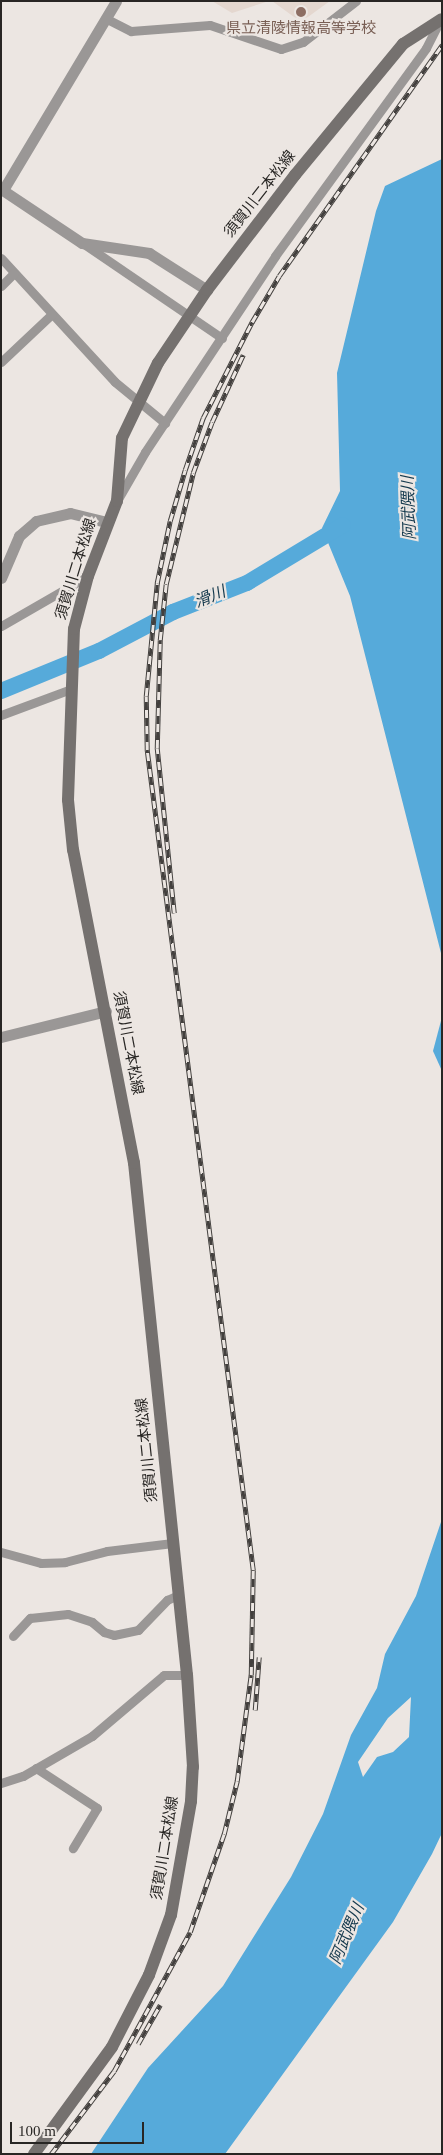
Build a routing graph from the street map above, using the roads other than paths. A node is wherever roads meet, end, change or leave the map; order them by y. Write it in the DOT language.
graph roads {
  1 [pos="116,1"];
  2 [pos="356,1"];
  3 [pos="107,19"];
  4 [pos="441,20"];
  5 [pos="2,190"];
  6 [pos="82,243"];
  7 [pos="1,258"];
  8 [pos="14,273"];
  9 [pos="1,286"];
  10 [pos="207,290"];
  11 [pos="52,314"];
  12 [pos="190,316"];
  13 [pos="222,338"];
  14 [pos="1,362"];
  15 [pos="138,400"];
  16 [pos="165,423"];
  17 [pos="117,501"];
  18 [pos="107,522"];
  19 [pos="88,576"];
  20 [pos="1,578"];
  21 [pos="1,626"];
  22 [pos="71,686"];
  23 [pos="1,716"];
  24 [pos="106,1011"];
  25 [pos="1,1037"];
  26 [pos="173,1543"];
  27 [pos="1,1552"];
  28 [pos="178,1595"];
  29 [pos="13,1636"];
  30 [pos="187,1675"];
  31 [pos="36,1768"];
  32 [pos="1,1783"];
  33 [pos="73,1848"];
  34 [pos="34,2154"];
  1 -- 3 [label="street"];
  2 -- 3 [label="street"];
  3 -- 5 [label="street"];
  4 -- 10 [label="main road, 須賀川二本松線"];
  4 -- 13 [label="street"];
  5 -- 6 [label="street"];
  6 -- 10 [label="street"];
  6 -- 12 [label="street"];
  7 -- 8 [label="street"];
  8 -- 9 [label="street"];
  8 -- 11 [label="street"];
  10 -- 12 [label="main road, 須賀川二本松線"];
  11 -- 14 [label="street"];
  11 -- 15 [label="street"];
  12 -- 13 [label="street"];
  12 -- 15 [label="main road, 須賀川二本松線"];
  13 -- 16 [label="street"];
  15 -- 16 [label="street"];
  15 -- 17 [label="main road, 須賀川二本松線"];
  16 -- 17 [label="street"];
  17 -- 18 [label="main road, 須賀川二本松線"];
  18 -- 19 [label="main road, 須賀川二本松線"];
  18 -- 20 [label="street"];
  19 -- 21 [label="street"];
  19 -- 22 [label="main road, 須賀川二本松線"];
  22 -- 23 [label="street"];
  22 -- 24 [label="main road, 須賀川二本松線"];
  24 -- 25 [label="street"];
  24 -- 26 [label="main road, 須賀川二本松線"];
  26 -- 27 [label="street"];
  26 -- 28 [label="main road, 須賀川二本松線"];
  28 -- 29 [label="street"];
  28 -- 30 [label="main road, 須賀川二本松線"];
  30 -- 31 [label="street"];
  30 -- 34 [label="main road, 須賀川二本松線"];
  31 -- 32 [label="street"];
  31 -- 33 [label="street"];
}
